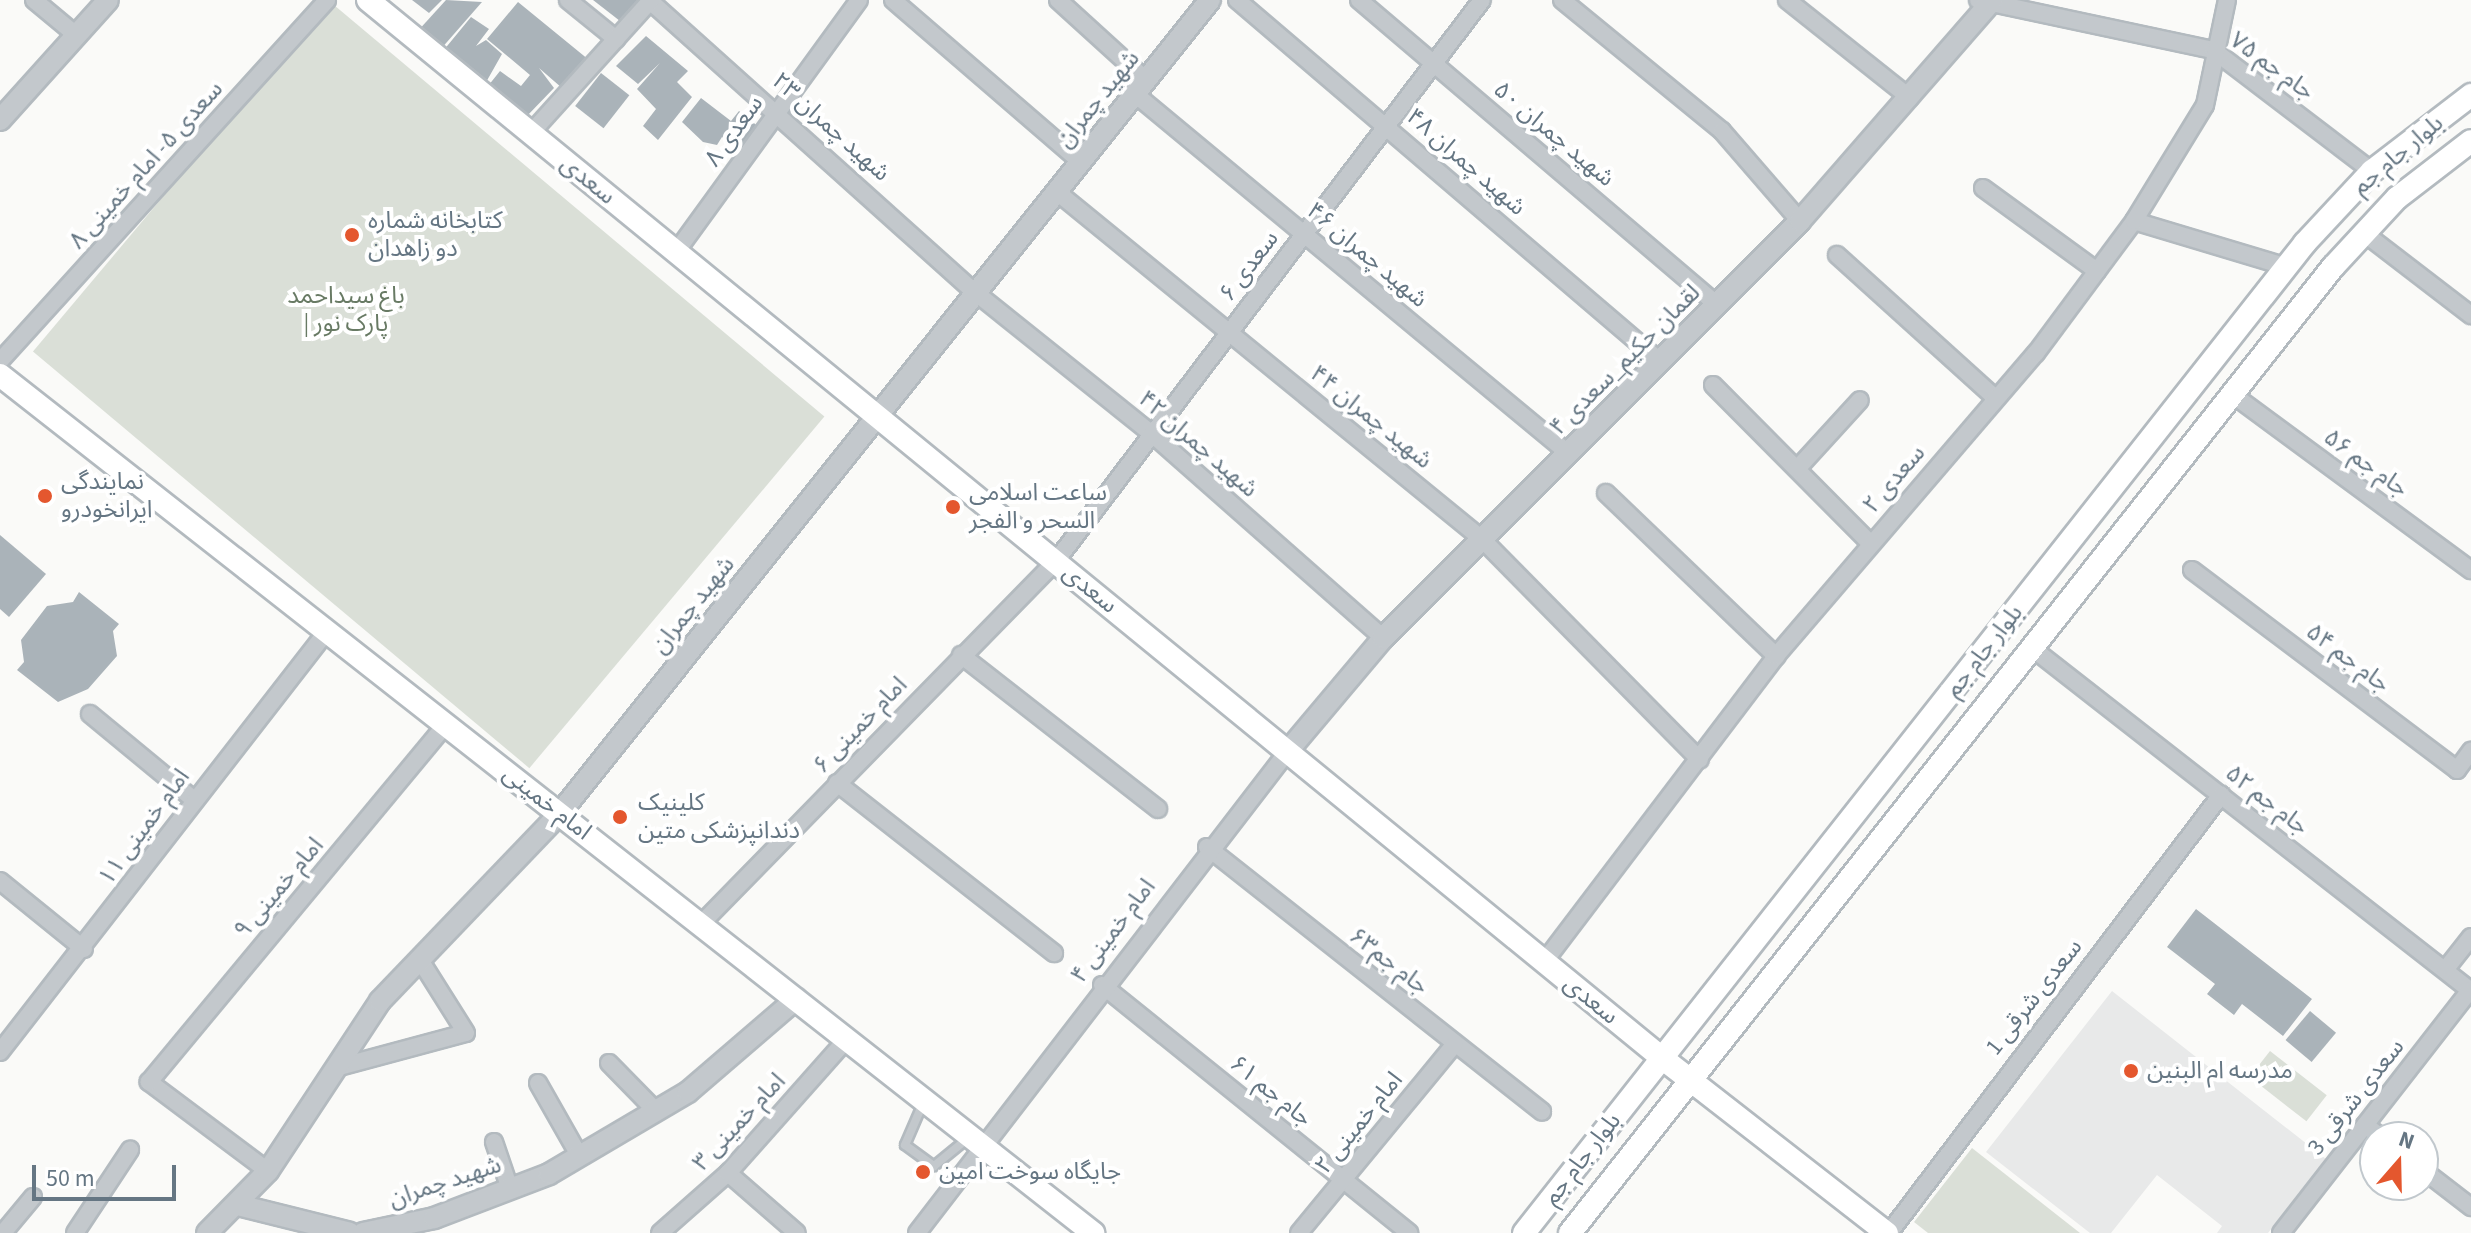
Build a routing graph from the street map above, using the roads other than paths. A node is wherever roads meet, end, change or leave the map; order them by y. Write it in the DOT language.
graph roads {
  1 [pos="34,0"];
  2 [pos="108,0"];
  3 [pos="327,0"];
  4 [pos="568,0"];
  5 [pos="859,0"];
  6 [pos="893,0"];
  7 [pos="1058,0"];
  8 [pos="1210,0"];
  9 [pos="1237,0"];
  10 [pos="1359,0"];
  11 [pos="1482,0"];
  12 [pos="1562,0"];
  13 [pos="1787,0"];
  14 [pos="2227,0"];
  15 [pos="650,1"];
  16 [pos="1986,2"];
  17 [pos="378,3"];
  18 [pos="76,35"];
  19 [pos="616,39"];
  20 [pos="2213,50"];
  21 [pos="1434,63"];
  22 [pos="1141,87"];
  23 [pos="2471,95"];
  24 [pos="1910,98"];
  25 [pos="779,110"];
  26 [pos="0,120"];
  27 [pos="1386,125"];
  28 [pos="531,133"];
  29 [pos="2471,141"];
  30 [pos="1081,162"];
  31 [pos="2372,171"];
  32 [pos="1983,188"];
  33 [pos="1057,192"];
  34 [pos="1800,221"];
  35 [pos="2134,221"];
  36 [pos="1304,233"];
  37 [pos="2364,233"];
  38 [pos="676,252"];
  39 [pos="1837,255"];
  40 [pos="2287,267"];
  41 [pos="2097,271"];
  42 [pos="976,293"];
  43 [pos="1717,305"];
  44 [pos="2471,315"];
  45 [pos="1229,333"];
  46 [pos="0,361"];
  47 [pos="1661,362"];
  48 [pos="2204,372"];
  49 [pos="0,375"];
  50 [pos="1713,385"];
  51 [pos="2232,394"];
  52 [pos="1995,398"];
  53 [pos="1860,400"];
  54 [pos="878,416"];
  55 [pos="1152,434"];
  56 [pos="1568,453"];
  57 [pos="1797,469"];
  58 [pos="1606,493"];
  59 [pos="1482,539"];
  60 [pos="1871,544"];
  61 [pos="1056,561"];
  62 [pos="2192,570"];
  63 [pos="2471,570"];
  64 [pos="327,631"];
  65 [pos="1383,638"];
  66 [pos="2032,648"];
  67 [pos="961,655"];
  68 [pos="1776,656"];
  69 [pos="90,714"];
  70 [pos="446,724"];
  71 [pos="1288,751"];
  72 [pos="2471,751"];
  73 [pos="1700,760"];
  74 [pos="837,783"];
  75 [pos="2221,795"];
  76 [pos="193,799"];
  77 [pos="1158,809"];
  78 [pos="560,813"];
  79 [pos="1207,847"];
  80 [pos="0,881"];
  81 [pos="701,924"];
  82 [pos="2471,937"];
  83 [pos="84,949"];
  84 [pos="1054,953"];
  85 [pos="420,960"];
  86 [pos="1544,962"];
  87 [pos="2445,970"];
  88 [pos="1102,985"];
  89 [pos="2471,990"];
  90 [pos="796,999"];
  91 [pos="847,1039"];
  92 [pos="1455,1044"];
  93 [pos="0,1052"];
  94 [pos="1662,1058"];
  95 [pos="609,1063"];
  96 [pos="339,1067"];
  97 [pos="1690,1081"];
  98 [pos="538,1083"];
  99 [pos="924,1100"];
  100 [pos="656,1111"];
  101 [pos="1542,1112"];
  102 [pos="2368,1121"];
  103 [pos="2359,1133"];
  104 [pos="977,1141"];
  105 [pos="494,1142"];
  106 [pos="130,1150"];
  107 [pos="580,1157"];
  108 [pos="268,1171"];
  109 [pos="728,1173"];
  110 [pos="1343,1180"];
  111 [pos="2439,1182"];
  112 [pos="510,1189"];
  113 [pos="33,1197"];
  114 [pos="238,1205"];
  115 [pos="2471,1207"];
  116 [pos="412,1228"];
  117 [pos="3,1233"];
  118 [pos="75,1233"];
  119 [pos="207,1233"];
  120 [pos="350,1233"];
  121 [pos="363,1233"];
  122 [pos="660,1233"];
  123 [pos="797,1233"];
  124 [pos="917,1233"];
  125 [pos="1093,1233"];
  126 [pos="1299,1233"];
  127 [pos="1409,1233"];
  128 [pos="1524,1233"];
  129 [pos="1570,1233"];
  130 [pos="1888,1233"];
  131 [pos="2281,1233"];
  1 -- 18 [label="street"];
  2 -- 18 [label="street"];
  3 -- 46 [label="street, سعدی ۵- امام خمینی ۸"];
  4 -- 19 [label="street"];
  5 -- 25 [label="street, سعدی ۸"];
  6 -- 30 [label="street"];
  7 -- 22 [label="street, شهید چمران ۴۶"];
  8 -- 22 [label="street, شهید چمران"];
  9 -- 27 [label="street, شهید چمران ۴۸"];
  10 -- 21 [label="street, شهید چمران ۵۰"];
  11 -- 21 [label="street, سعدی ۶"];
  12 -- 34 [label="street"];
  13 -- 24 [label="street"];
  14 -- 20 [label="street, سعدی ۲"];
  15 -- 19 [label="street"];
  15 -- 25 [label="street, شهید چمران ۲۳"];
  16 -- 20 [label="street, جام جم ۷۵"];
  16 -- 24 [label="street, لقمان حکیم_سعدی ۴"];
  17 -- 28 [label="main road, سعدی"];
  18 -- 26 [label="street"];
  19 -- 28 [label="street"];
  20 -- 31 [label="street, جام جم ۷۵"];
  20 -- 35 [label="street, سعدی ۲"];
  21 -- 27 [label="street, سعدی ۶"];
  21 -- 43 [label="street, شهید چمران ۵۰"];
  22 -- 30 [label="street, شهید چمران"];
  22 -- 36 [label="street, شهید چمران ۴۶"];
  23 -- 31 [label="main road, بلوار جام جم"];
  24 -- 34 [label="street, لقمان حکیم_سعدی ۴"];
  25 -- 38 [label="street, سعدی ۸"];
  25 -- 42 [label="street, شهید چمران ۲۳"];
  27 -- 36 [label="street, سعدی ۶"];
  27 -- 47 [label="street, شهید چمران ۴۸"];
  28 -- 38 [label="main road, سعدی"];
  29 -- 37 [label="main road, بلوار جام جم"];
  30 -- 33 [label="street, شهید چمران"];
  31 -- 40 [label="main road, بلوار جام جم"];
  32 -- 41 [label="street"];
  33 -- 42 [label="street, شهید چمران"];
  33 -- 45 [label="street, شهید چمران ۴۴"];
  34 -- 43 [label="street, لقمان حکیم_سعدی ۴"];
  35 -- 40 [label="street"];
  35 -- 41 [label="street, سعدی ۲"];
  36 -- 45 [label="street, سعدی ۶"];
  36 -- 56 [label="street, شهید چمران ۴۶"];
  37 -- 44 [label="street"];
  37 -- 51 [label="main road, بلوار جام جم"];
  38 -- 54 [label="main road, سعدی"];
  39 -- 52 [label="street"];
  40 -- 48 [label="main road, بلوار جام جم"];
  41 -- 52 [label="street, سعدی ۲"];
  42 -- 54 [label="street, شهید چمران"];
  42 -- 55 [label="street, شهید چمران ۴۲"];
  43 -- 47 [label="street, لقمان حکیم_سعدی ۴"];
  45 -- 55 [label="street, سعدی ۶"];
  45 -- 59 [label="street, شهید چمران ۴۴"];
  47 -- 56 [label="street, لقمان حکیم_سعدی ۴"];
  48 -- 51 [label="main road"];
  48 -- 94 [label="main road, بلوار جام جم"];
  49 -- 64 [label="main road, امام خمینی"];
  50 -- 57 [label="street"];
  51 -- 63 [label="street, جام جم ۵۶"];
  51 -- 66 [label="main road, بلوار جام جم"];
  52 -- 60 [label="street, سعدی ۲"];
  53 -- 57 [label="street"];
  54 -- 61 [label="main road, سعدی"];
  54 -- 78 [label="street, شهید چمران"];
  55 -- 61 [label="street, سعدی ۶"];
  55 -- 65 [label="street, شهید چمران ۴۲"];
  56 -- 59 [label="street, لقمان حکیم_سعدی ۴"];
  57 -- 60 [label="street"];
  58 -- 68 [label="street"];
  59 -- 65 [label="street, لقمان حکیم_سعدی ۴"];
  59 -- 73 [label="street, شهید چمران ۴۴"];
  60 -- 68 [label="street, سعدی ۲"];
  61 -- 67 [label="street, امام خمینی ۶"];
  61 -- 71 [label="main road, سعدی"];
  62 -- 72 [label="street, جام جم ۵۴"];
  64 -- 70 [label="main road, امام خمینی"];
  64 -- 76 [label="street, امام خمینی ۱۱"];
  65 -- 71 [label="street, لقمان حکیم_سعدی ۴"];
  66 -- 75 [label="street, جام جم ۵۲"];
  66 -- 97 [label="main road, بلوار جام جم"];
  67 -- 74 [label="street, امام خمینی ۶"];
  67 -- 77 [label="street"];
  68 -- 73 [label="street, سعدی ۲"];
  69 -- 76 [label="street"];
  70 -- 78 [label="main road, امام خمینی"];
  70 -- 108 [label="street, امام خمینی ۹"];
  71 -- 79 [label="street, امام خمینی ۴"];
  71 -- 86 [label="main road, سعدی"];
  73 -- 86 [label="street, سعدی ۲"];
  74 -- 81 [label="street, امام خمینی ۶"];
  74 -- 84 [label="street"];
  75 -- 87 [label="street, جام جم ۵۲"];
  75 -- 130 [label="street, سعدی شرقی 1"];
  76 -- 83 [label="street, امام خمینی ۱۱"];
  78 -- 81 [label="main road, امام خمینی"];
  78 -- 85 [label="street, شهید چمران"];
  79 -- 88 [label="street, امام خمینی ۴"];
  79 -- 92 [label="street, جام جم۶۳"];
  80 -- 83 [label="street"];
  81 -- 90 [label="main road, امام خمینی"];
  82 -- 87 [label="street"];
  83 -- 93 [label="street, امام خمینی ۱۱"];
  85 -- 96 [label="street, شهید چمران"];
  85 -- 96 [label="street"];
  86 -- 94 [label="main road, سعدی"];
  87 -- 89 [label="street, جام جم ۵۲"];
  88 -- 104 [label="street, امام خمینی ۴"];
  88 -- 110 [label="street, جام جم ۶۱"];
  89 -- 102 [label="street, سعدی شرقی 3"];
  90 -- 91 [label="main road, امام خمینی"];
  90 -- 100 [label="street, شهید چمران"];
  91 -- 99 [label="main road, امام خمینی"];
  91 -- 109 [label="street, امام خمینی ۳"];
  92 -- 101 [label="street, جام جم۶۳"];
  92 -- 110 [label="street, امام خمینی ۲"];
  94 -- 97 [label="main road, سعدی"];
  94 -- 128 [label="main road, بلوار جام جم"];
  95 -- 100 [label="street"];
  96 -- 108 [label="street, شهید چمران"];
  97 -- 129 [label="main road, بلوار جام جم"];
  97 -- 130 [label="main road"];
  98 -- 107 [label="street"];
  99 -- 104 [label="main road, امام خمینی"];
  99 -- 104 [label="lane"];
  100 -- 107 [label="street, شهید چمران"];
  103 -- 131 [label="street, سعدی شرقی 3"];
  104 -- 124 [label="street, امام خمینی ۴"];
  104 -- 125 [label="main road, امام خمینی"];
  105 -- 112 [label="street"];
  106 -- 118 [label="street"];
  107 -- 112 [label="street, شهید چمران"];
  108 -- 114 [label="street, شهید چمران"];
  109 -- 122 [label="street, امام خمینی ۳"];
  109 -- 123 [label="street"];
  110 -- 126 [label="street, امام خمینی ۲"];
  110 -- 127 [label="street, جام جم ۶۱"];
  111 -- 115 [label="street"];
  112 -- 116 [label="street, شهید چمران"];
  113 -- 117 [label="street"];
  114 -- 119 [label="street, شهید چمران"];
  114 -- 120 [label="street"];
  116 -- 121 [label="street, شهید چمران"];
}
